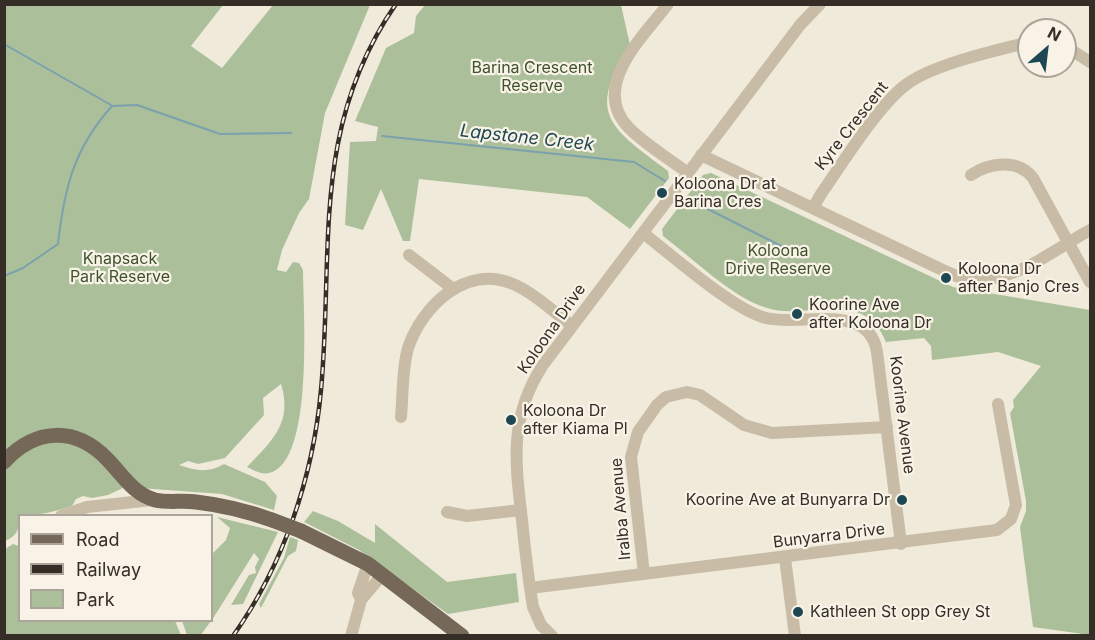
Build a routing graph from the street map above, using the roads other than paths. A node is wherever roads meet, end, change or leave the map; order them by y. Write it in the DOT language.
graph roads {
  1 [pos="668,4"];
  2 [pos="820,4"];
  3 [pos="1017,46"];
  4 [pos="1077,54"];
  5 [pos="1090,62"];
  6 [pos="701,155"];
  7 [pos="688,173"];
  8 [pos="971,175"];
  9 [pos="813,208"];
  10 [pos="1090,230"];
  11 [pos="643,233"];
  12 [pos="1068,243"];
  13 [pos="409,255"];
  14 [pos="1090,282"];
  15 [pos="452,288"];
  16 [pos="572,326"];
  17 [pos="998,404"];
  18 [pos="401,417"];
  19 [pos="887,427"];
  20 [pos="4,462"];
  21 [pos="156,500"];
  22 [pos="103,506"];
  23 [pos="520,510"];
  24 [pos="447,512"];
  25 [pos="69,514"];
  26 [pos="93,514"];
  27 [pos="901,544"];
  28 [pos="785,558"];
  29 [pos="370,573"];
  30 [pos="644,574"];
  31 [pos="530,588"];
  32 [pos="351,636"];
  33 [pos="447,636"];
  34 [pos="462,636"];
  35 [pos="552,636"];
  36 [pos="795,636"];
  1 -- 7 [label="street"];
  2 -- 6 [label="street, Koloona Drive"];
  3 -- 9 [label="street, Kyre Crescent"];
  4 -- 5 [label="street"];
  6 -- 7 [label="street, Koloona Drive"];
  6 -- 9 [label="street"];
  7 -- 11 [label="street, Koloona Drive"];
  8 -- 12 [label="street"];
  9 -- 12 [label="street"];
  10 -- 12 [label="street"];
  11 -- 16 [label="street, Koloona Drive"];
  11 -- 19 [label="street, Koorine Avenue"];
  12 -- 14 [label="street"];
  13 -- 15 [label="street"];
  15 -- 16 [label="street"];
  15 -- 18 [label="street"];
  16 -- 23 [label="street, Koloona Drive"];
  17 -- 27 [label="street, Bunyarra Drive"];
  19 -- 27 [label="street, Koorine Avenue"];
  19 -- 30 [label="street, Iralba Avenue"];
  20 -- 21 [label="main road"];
  21 -- 22 [label="street"];
  21 -- 29 [label="main road, bridge"];
  22 -- 25 [label="street"];
  22 -- 26 [label="street"];
  23 -- 24 [label="street"];
  23 -- 31 [label="street, Koloona Drive"];
  27 -- 28 [label="street, Bunyarra Drive"];
  28 -- 30 [label="street, Bunyarra Drive"];
  28 -- 36 [label="street"];
  29 -- 32 [label="street"];
  29 -- 33 [label="main road"];
  29 -- 34 [label="main road"];
  30 -- 31 [label="street, Bunyarra Drive"];
  31 -- 35 [label="street, Koloona Drive"];
}
